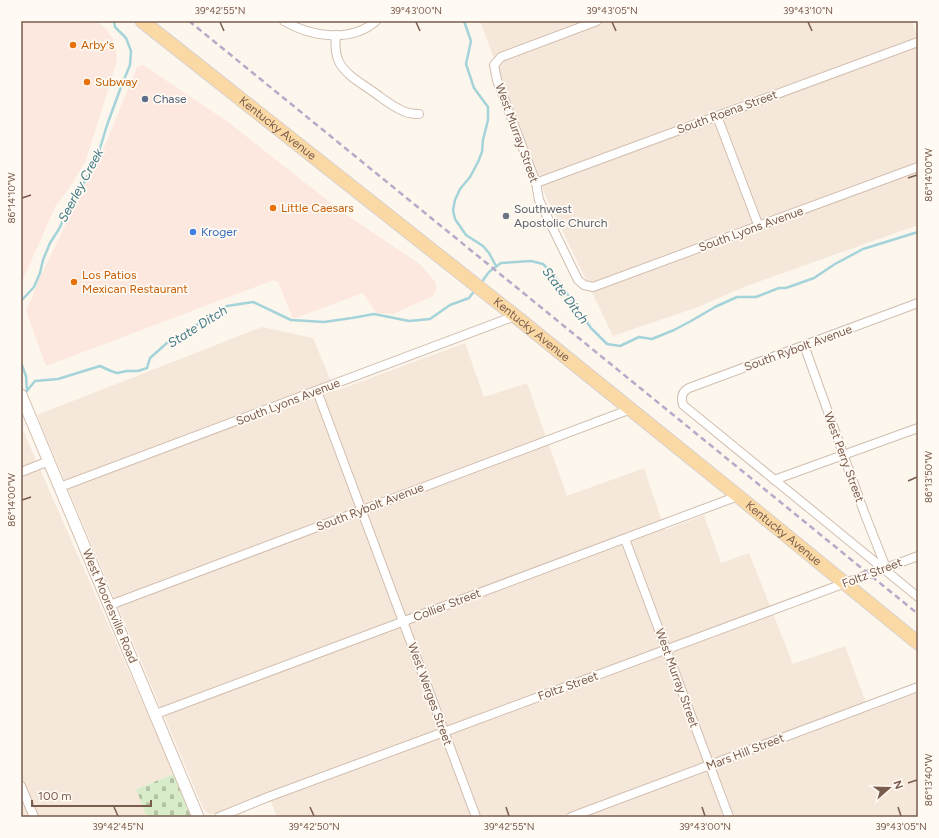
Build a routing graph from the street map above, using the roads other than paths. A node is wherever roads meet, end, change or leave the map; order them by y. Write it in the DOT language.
graph roads {
  1 [pos="142,21"];
  2 [pos="284,21"];
  3 [pos="376,21"];
  4 [pos="597,21"];
  5 [pos="336,35"];
  6 [pos="918,42"];
  7 [pos="419,114"];
  8 [pos="717,116"];
  9 [pos="918,167"];
  10 [pos="536,183"];
  11 [pos="758,227"];
  12 [pos="584,285"];
  13 [pos="918,303"];
  14 [pos="515,316"];
  15 [pos="804,345"];
  16 [pos="317,391"];
  17 [pos="21,395"];
  18 [pos="631,409"];
  19 [pos="918,428"];
  20 [pos="843,455"];
  21 [pos="49,461"];
  22 [pos="21,472"];
  23 [pos="774,480"];
  24 [pos="60,487"];
  25 [pos="738,496"];
  26 [pos="361,511"];
  27 [pos="625,539"];
  28 [pos="918,556"];
  29 [pos="885,569"];
  30 [pos="845,584"];
  31 [pos="918,597"];
  32 [pos="110,605"];
  33 [pos="403,622"];
  34 [pos="918,643"];
  35 [pos="666,649"];
  36 [pos="918,687"];
  37 [pos="156,714"];
  38 [pos="444,732"];
  39 [pos="710,765"];
  40 [pos="21,786"];
  41 [pos="34,817"];
  42 [pos="198,817"];
  43 [pos="219,817"];
  44 [pos="476,817"];
  45 [pos="571,817"];
  46 [pos="729,817"];
  1 -- 14 [label="main road, Kentucky Avenue"];
  2 -- 5 [label="street"];
  3 -- 5 [label="street"];
  4 -- 10 [label="street, West Murray Street"];
  5 -- 7 [label="street"];
  6 -- 8 [label="street, South Roena Street"];
  8 -- 10 [label="street, South Roena Street"];
  8 -- 11 [label="street"];
  9 -- 11 [label="street, South Lyons Avenue"];
  10 -- 12 [label="street, West Murray Street"];
  11 -- 12 [label="street, South Lyons Avenue"];
  13 -- 15 [label="street, South Rybolt Avenue"];
  14 -- 16 [label="street, South Lyons Avenue"];
  14 -- 18 [label="main road, Kentucky Avenue"];
  15 -- 20 [label="street, West Perry Street"];
  15 -- 23 [label="street, South Rybolt Avenue"];
  16 -- 24 [label="street, South Lyons Avenue"];
  16 -- 26 [label="street, West Werges Street"];
  17 -- 21 [label="main road, West Mooresville Road"];
  18 -- 25 [label="main road, Kentucky Avenue"];
  18 -- 26 [label="street, South Rybolt Avenue"];
  19 -- 20 [label="street"];
  20 -- 23 [label="street"];
  20 -- 29 [label="street, West Perry Street"];
  21 -- 22 [label="street"];
  21 -- 24 [label="main road, West Mooresville Road"];
  23 -- 29 [label="street"];
  24 -- 32 [label="main road, West Mooresville Road"];
  25 -- 27 [label="street, Collier Street"];
  25 -- 30 [label="main road, Kentucky Avenue"];
  26 -- 32 [label="street, South Rybolt Avenue"];
  26 -- 33 [label="street, West Werges Street"];
  27 -- 33 [label="street, Collier Street"];
  27 -- 35 [label="street, West Murray Street"];
  28 -- 29 [label="street, Foltz Street"];
  29 -- 30 [label="street, Foltz Street"];
  29 -- 31 [label="street"];
  30 -- 34 [label="main road, Kentucky Avenue"];
  30 -- 35 [label="street, Foltz Street"];
  32 -- 37 [label="main road, West Mooresville Road"];
  33 -- 37 [label="street, Collier Street"];
  33 -- 38 [label="street, West Werges Street"];
  35 -- 38 [label="street, Foltz Street"];
  35 -- 39 [label="street, West Murray Street"];
  36 -- 39 [label="street, Mars Hill Street"];
  37 -- 42 [label="main road, West Mooresville Road"];
  38 -- 43 [label="street, Foltz Street"];
  38 -- 44 [label="street, West Werges Street"];
  39 -- 45 [label="street, Mars Hill Street"];
  39 -- 46 [label="street, West Murray Street"];
  40 -- 41 [label="street"];
}
